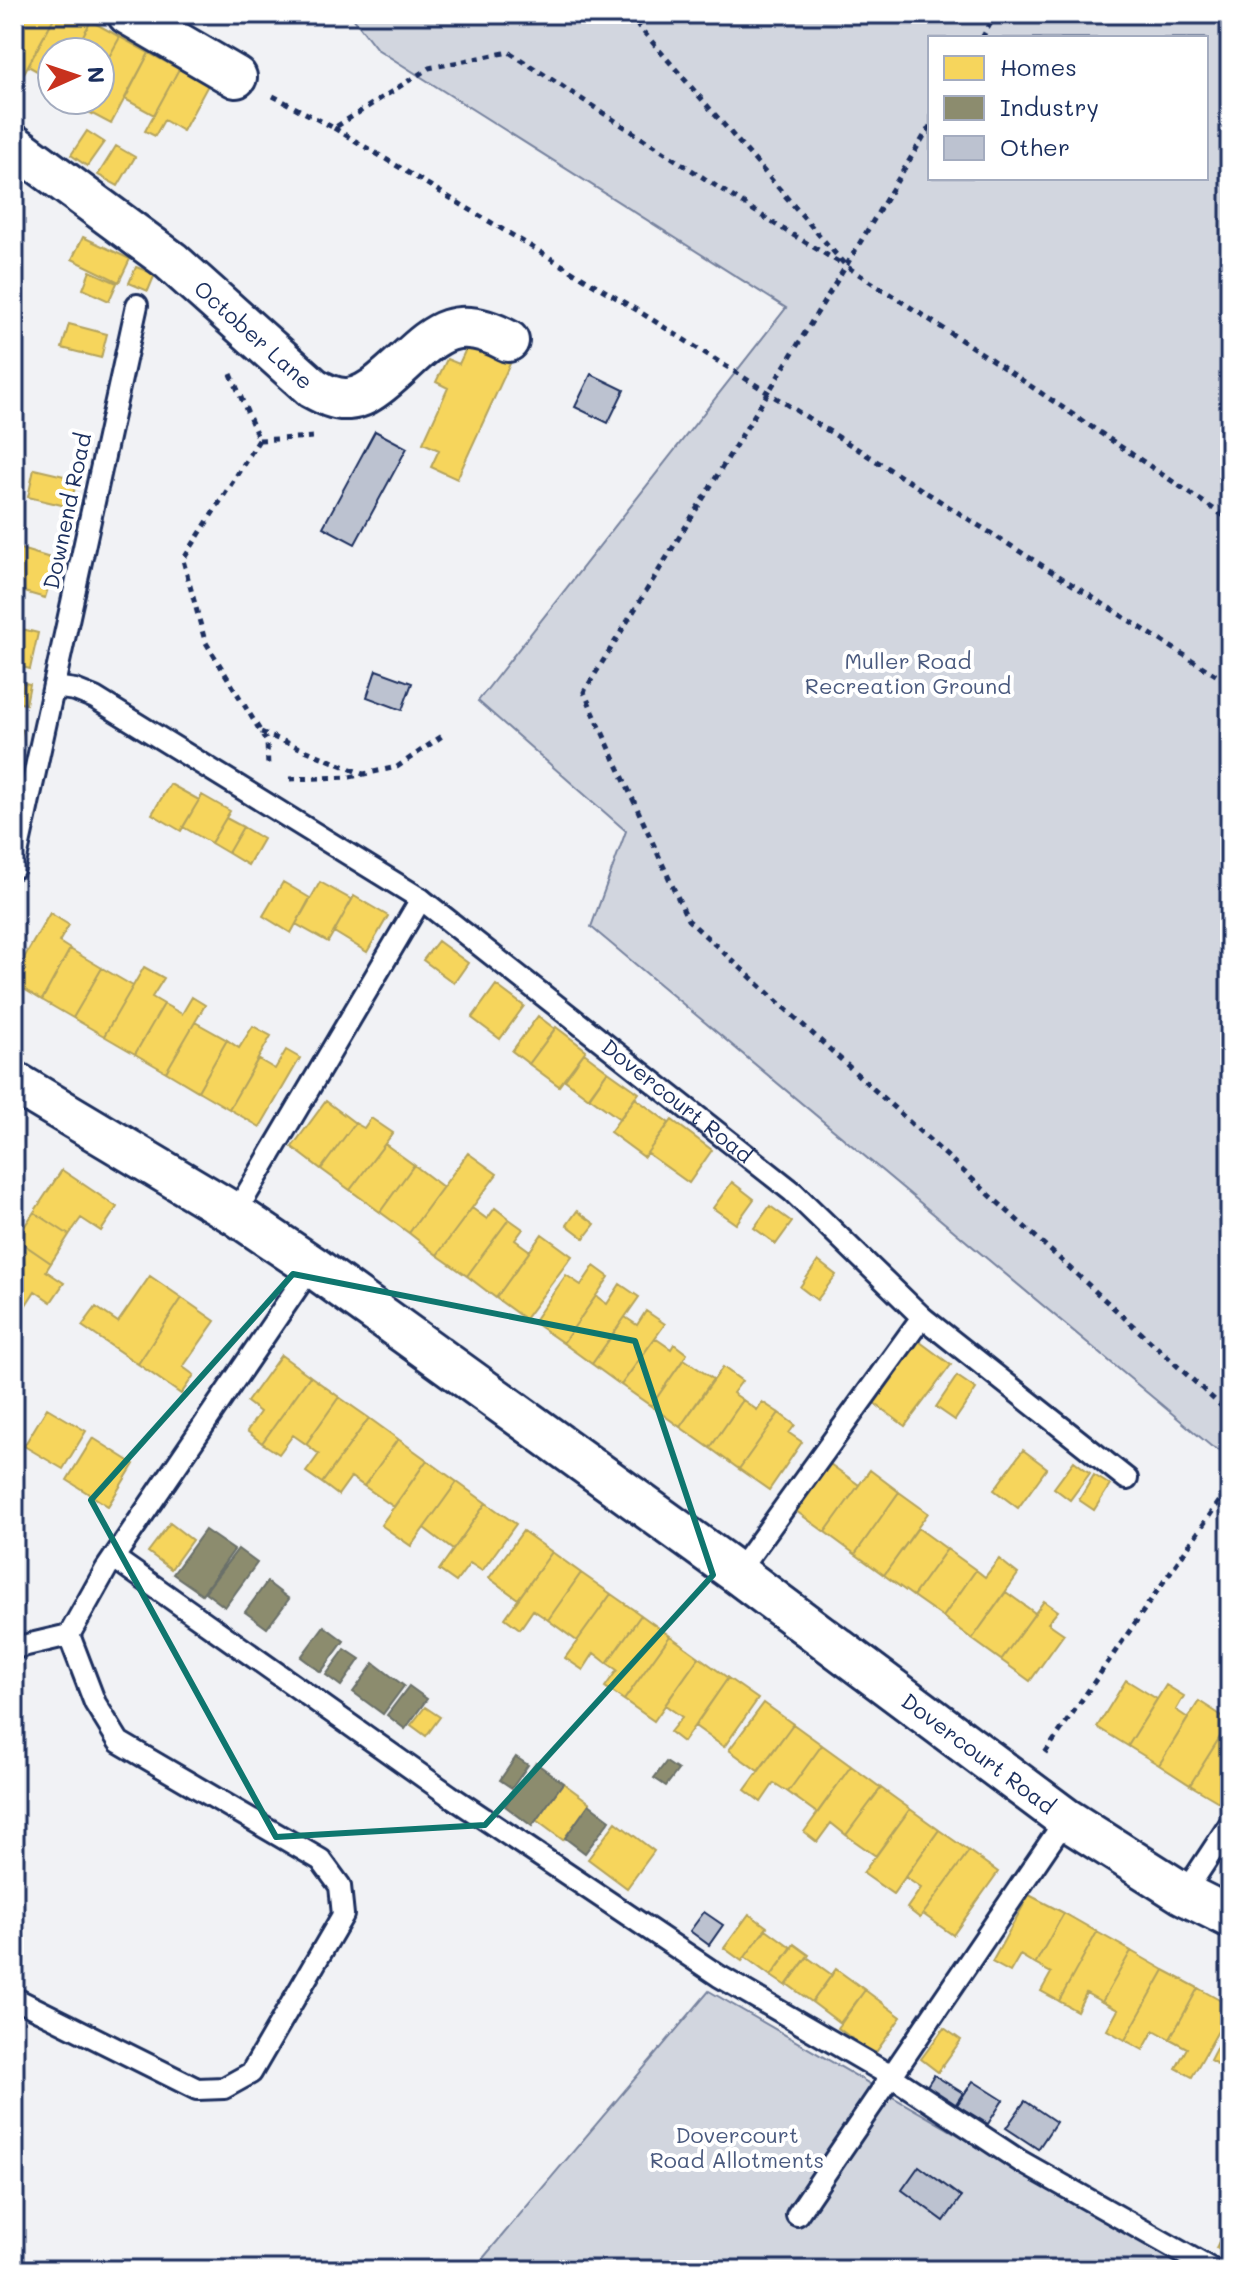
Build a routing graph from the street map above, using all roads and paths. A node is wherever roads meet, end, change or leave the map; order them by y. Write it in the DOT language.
graph roads {
  1 [pos="128,14"];
  2 [pos="628,14"];
  3 [pos="996,14"];
  4 [pos="983,36"];
  5 [pos="236,77"];
  6 [pos="334,128"];
  7 [pos="928,129"];
  8 [pos="14,145"];
  9 [pos="846,266"];
  10 [pos="137,305"];
  11 [pos="508,341"];
  12 [pos="769,392"];
  13 [pos="259,440"];
  14 [pos="1230,520"];
  15 [pos="1230,684"];
  16 [pos="54,687"];
  17 [pos="260,731"];
  18 [pos="445,734"];
  19 [pos="364,774"];
  20 [pos="261,789"];
  21 [pos="14,868"];
  22 [pos="421,899"];
  23 [pos="14,1082"];
  24 [pos="235,1214"];
  25 [pos="312,1266"];
  26 [pos="922,1317"];
  27 [pos="1230,1414"];
  28 [pos="1127,1479"];
  29 [pos="1230,1486"];
  30 [pos="114,1558"];
  31 [pos="737,1573"];
  32 [pos="69,1635"];
  33 [pos="14,1648"];
  34 [pos="1022,1787"];
  35 [pos="1066,1819"];
  36 [pos="1230,1824"];
  37 [pos="1184,1894"];
  38 [pos="1230,1917"];
  39 [pos="14,1998"];
  40 [pos="891,2076"];
  41 [pos="797,2215"];
  42 [pos="1213,2270"];
  1 -- 5 [label="street"];
  2 -- 9 [label="path"];
  3 -- 4 [label="path"];
  5 -- 6 [label="path"];
  6 -- 9 [label="path"];
  6 -- 12 [label="path"];
  7 -- 9 [label="path"];
  8 -- 11 [label="street, October Lane"];
  9 -- 12 [label="path"];
  9 -- 14 [label="path"];
  10 -- 16 [label="lane, Downend Road"];
  12 -- 15 [label="path"];
  12 -- 27 [label="path"];
  13 -- 17 [label="path"];
  16 -- 20 [label="lane, Dovercourt Road"];
  16 -- 21 [label="lane, Downend Road"];
  17 -- 19 [label="path"];
  17 -- 20 [label="path"];
  18 -- 19 [label="path"];
  19 -- 20 [label="path"];
  20 -- 22 [label="lane, Dovercourt Road"];
  22 -- 24 [label="lane"];
  22 -- 26 [label="lane, Dovercourt Road"];
  23 -- 24 [label="street, Dovercourt Road"];
  24 -- 25 [label="street, Dovercourt Road"];
  25 -- 30 [label="lane"];
  25 -- 31 [label="street, Dovercourt Road"];
  26 -- 28 [label="lane, Dovercourt Road"];
  26 -- 31 [label="lane"];
  29 -- 34 [label="path"];
  30 -- 32 [label="lane"];
  30 -- 40 [label="lane"];
  31 -- 34 [label="street, Dovercourt Road"];
  32 -- 33 [label="lane"];
  32 -- 39 [label="lane"];
  34 -- 35 [label="street, Dovercourt Road"];
  35 -- 37 [label="street, Dovercourt Road"];
  35 -- 40 [label="lane"];
  36 -- 37 [label="lane"];
  37 -- 38 [label="street, Dovercourt Road"];
  40 -- 41 [label="lane"];
  40 -- 42 [label="lane"];
}
